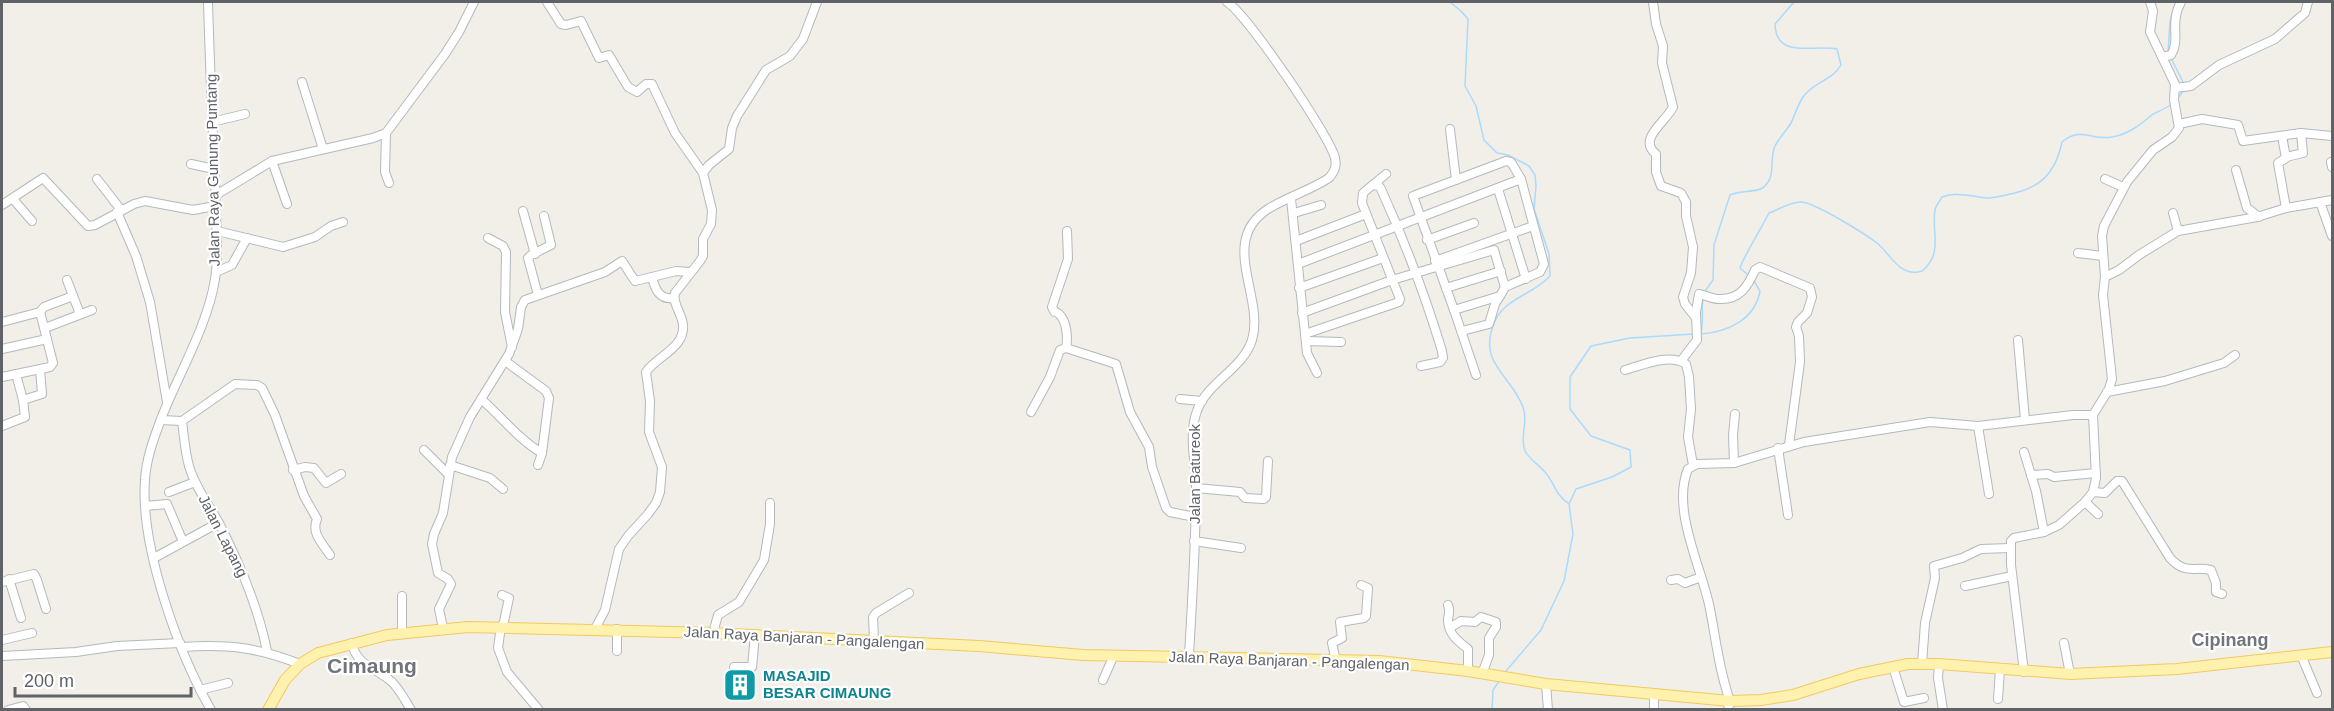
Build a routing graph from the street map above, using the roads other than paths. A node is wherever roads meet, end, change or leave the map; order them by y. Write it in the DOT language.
graph roads {
  1 [pos="208,2"];
  2 [pos="474,2"];
  3 [pos="547,2"];
  4 [pos="817,2"];
  5 [pos="1227,2"];
  6 [pos="1653,2"];
  7 [pos="2150,2"];
  8 [pos="2181,2"];
  9 [pos="2308,2"];
  10 [pos="2166,56"];
  11 [pos="302,82"];
  12 [pos="2178,88"];
  13 [pos="245,114"];
  14 [pos="212,122"];
  15 [pos="2179,124"];
  16 [pos="1450,129"];
  17 [pos="386,133"];
  18 [pos="2301,133"];
  19 [pos="2282,136"];
  20 [pos="2332,136"];
  21 [pos="323,149"];
  22 [pos="2286,157"];
  23 [pos="272,161"];
  24 [pos="191,164"];
  25 [pos="214,169"];
  26 [pos="2236,170"];
  27 [pos="703,173"];
  28 [pos="1386,174"];
  29 [pos="97,179"];
  30 [pos="1521,179"];
  31 [pos="2105,179"];
  32 [pos="1455,180"];
  33 [pos="389,183"];
  34 [pos="1373,184"];
  35 [pos="2123,187"];
  36 [pos="1498,189"];
  37 [pos="216,195"];
  38 [pos="13,199"];
  39 [pos="1291,199"];
  40 [pos="2332,200"];
  41 [pos="2320,202"];
  42 [pos="287,204"];
  43 [pos="2,205"];
  44 [pos="1322,205"];
  45 [pos="216,206"];
  46 [pos="2286,208"];
  47 [pos="119,211"];
  48 [pos="523,211"];
  49 [pos="1294,213"];
  50 [pos="2173,213"];
  51 [pos="1366,214"];
  52 [pos="544,216"];
  53 [pos="2259,217"];
  54 [pos="1419,218"];
  55 [pos="32,221"];
  56 [pos="343,222"];
  57 [pos="1474,223"];
  58 [pos="1398,225"];
  59 [pos="1533,226"];
  60 [pos="217,231"];
  61 [pos="1067,231"];
  62 [pos="2178,231"];
  63 [pos="1512,234"];
  64 [pos="1374,235"];
  65 [pos="2332,236"];
  66 [pos="247,238"];
  67 [pos="488,238"];
  68 [pos="1427,240"];
  69 [pos="1296,241"];
  70 [pos="2079,253"];
  71 [pos="535,254"];
  72 [pos="2103,256"];
  73 [pos="1383,258"];
  74 [pos="1298,264"];
  75 [pos="1436,264"];
  76 [pos="216,272"];
  77 [pos="689,272"];
  78 [pos="1417,272"];
  79 [pos="1501,272"];
  80 [pos="2105,276"];
  81 [pos="652,277"];
  82 [pos="1392,279"];
  83 [pos="1526,279"];
  84 [pos="67,280"];
  85 [pos="1505,287"];
  86 [pos="1299,288"];
  87 [pos="1446,288"];
  88 [pos="538,295"];
  89 [pos="73,296"];
  90 [pos="1500,296"];
  91 [pos="674,298"];
  92 [pos="523,302"];
  93 [pos="506,304"];
  94 [pos="92,310"];
  95 [pos="1454,310"];
  96 [pos="40,312"];
  97 [pos="1302,313"];
  98 [pos="80,314"];
  99 [pos="1696,318"];
  100 [pos="2,322"];
  101 [pos="45,328"];
  102 [pos="1462,331"];
  103 [pos="1305,338"];
  104 [pos="47,339"];
  105 [pos="2018,340"];
  106 [pos="1341,342"];
  107 [pos="2,347"];
  108 [pos="512,347"];
  109 [pos="1066,348"];
  110 [pos="2235,356"];
  111 [pos="505,361"];
  112 [pos="1681,361"];
  113 [pos="1421,366"];
  114 [pos="40,369"];
  115 [pos="1625,370"];
  116 [pos="1317,373"];
  117 [pos="16,374"];
  118 [pos="1476,375"];
  119 [pos="2,377"];
  120 [pos="2108,392"];
  121 [pos="481,399"];
  122 [pos="1180,399"];
  123 [pos="23,400"];
  124 [pos="1202,401"];
  125 [pos="167,404"];
  126 [pos="1031,412"];
  127 [pos="1735,414"];
  128 [pos="2093,415"];
  129 [pos="161,420"];
  130 [pos="2025,420"];
  131 [pos="182,421"];
  132 [pos="2,426"];
  133 [pos="1978,426"];
  134 [pos="1789,445"];
  135 [pos="1778,448"];
  136 [pos="424,450"];
  137 [pos="2024,452"];
  138 [pos="542,453"];
  139 [pos="1268,461"];
  140 [pos="1734,463"];
  141 [pos="538,465"];
  142 [pos="1693,465"];
  143 [pos="449,469"];
  144 [pos="293,470"];
  145 [pos="2096,473"];
  146 [pos="341,474"];
  147 [pos="2031,475"];
  148 [pos="195,482"];
  149 [pos="1196,488"];
  150 [pos="503,489"];
  151 [pos="169,492"];
  152 [pos="2092,492"];
  153 [pos="1989,494"];
  154 [pos="770,502"];
  155 [pos="2085,502"];
  156 [pos="145,506"];
  157 [pos="2098,514"];
  158 [pos="1788,515"];
  159 [pos="1195,517"];
  160 [pos="218,523"];
  161 [pos="2044,532"];
  162 [pos="181,537"];
  163 [pos="1194,541"];
  164 [pos="1240,548"];
  165 [pos="2010,548"];
  166 [pos="330,555"];
  167 [pos="154,558"];
  168 [pos="2012,576"];
  169 [pos="1701,577"];
  170 [pos="5,580"];
  171 [pos="1671,580"];
  172 [pos="1361,585"];
  173 [pos="1965,586"];
  174 [pos="909,593"];
  175 [pos="2222,594"];
  176 [pos="502,595"];
  177 [pos="402,596"];
  178 [pos="1448,605"];
  179 [pos="46,609"];
  180 [pos="21,618"];
  181 [pos="502,626"];
  182 [pos="1450,627"];
  183 [pos="443,628"];
  184 [pos="595,629"];
  185 [pos="617,630"];
  186 [pos="32,633"];
  187 [pos="713,633"];
  188 [pos="396,634"];
  189 [pos="755,635"];
  190 [pos="2,640"];
  191 [pos="874,640"];
  192 [pos="352,643"];
  193 [pos="2064,643"];
  194 [pos="181,645"];
  195 [pos="267,651"];
  196 [pos="617,651"];
  197 [pos="2332,652"];
  198 [pos="1114,655"];
  199 [pos="2301,655"];
  200 [pos="2,656"];
  201 [pos="1189,656"];
  202 [pos="1336,661"];
  203 [pos="300,664"];
  204 [pos="1922,664"];
  205 [pos="1939,664"];
  206 [pos="735,667"];
  207 [pos="1893,667"];
  208 [pos="2000,670"];
  209 [pos="1468,671"];
  210 [pos="2024,672"];
  211 [pos="1483,674"];
  212 [pos="2070,674"];
  213 [pos="1103,680"];
  214 [pos="228,683"];
  215 [pos="1546,684"];
  216 [pos="200,690"];
  217 [pos="1654,693"];
  218 [pos="2317,693"];
  219 [pos="1924,698"];
  220 [pos="1998,699"];
  221 [pos="1729,705"];
  222 [pos="8,710"];
  223 [pos="26,710"];
  224 [pos="211,710"];
  225 [pos="268,710"];
  226 [pos="411,710"];
  227 [pos="539,710"];
  228 [pos="1548,710"];
  229 [pos="1654,710"];
  230 [pos="1944,710"];
  1 -- 14 [label="street, Jalan Raya Gunung Puntang"];
  2 -- 17 [label="street"];
  3 -- 27 [label="street"];
  4 -- 27 [label="street"];
  5 -- 39 [label="street, Jalan Batureok"];
  6 -- 99 [label="street"];
  7 -- 10 [label="street"];
  8 -- 10 [label="street"];
  9 -- 12 [label="street"];
  10 -- 12 [label="street"];
  11 -- 21 [label="street"];
  12 -- 15 [label="street"];
  13 -- 14 [label="street"];
  14 -- 25 [label="street, Jalan Raya Gunung Puntang"];
  15 -- 19 [label="street"];
  15 -- 35 [label="street"];
  16 -- 32 [label="street"];
  17 -- 21 [label="street"];
  17 -- 33 [label="street"];
  18 -- 19 [label="street"];
  18 -- 20 [label="street"];
  18 -- 22 [label="street"];
  19 -- 22 [label="street"];
  21 -- 23 [label="street"];
  22 -- 46 [label="street"];
  23 -- 37 [label="street"];
  23 -- 42 [label="street"];
  24 -- 25 [label="street"];
  25 -- 37 [label="street, Jalan Raya Gunung Puntang"];
  26 -- 53 [label="street"];
  27 -- 77 [label="street"];
  28 -- 34 [label="street"];
  29 -- 47 [label="street"];
  30 -- 32 [label="street"];
  30 -- 36 [label="street"];
  30 -- 59 [label="street"];
  31 -- 35 [label="street"];
  32 -- 54 [label="street"];
  34 -- 51 [label="street"];
  34 -- 58 [label="street"];
  35 -- 72 [label="street"];
  36 -- 54 [label="street"];
  36 -- 63 [label="street"];
  37 -- 45 [label="street, Jalan Raya Gunung Puntang"];
  38 -- 43 [label="street"];
  38 -- 47 [label="street"];
  38 -- 55 [label="street"];
  39 -- 49 [label="street"];
  39 -- 124 [label="street, Jalan Batureok"];
  40 -- 41 [label="street"];
  41 -- 46 [label="street"];
  41 -- 65 [label="street"];
  44 -- 49 [label="street"];
  45 -- 47 [label="street"];
  45 -- 60 [label="street, Jalan Raya Gunung Puntang"];
  46 -- 53 [label="street"];
  47 -- 125 [label="street"];
  48 -- 71 [label="street"];
  49 -- 69 [label="street"];
  50 -- 62 [label="street"];
  51 -- 64 [label="street"];
  51 -- 69 [label="street"];
  52 -- 71 [label="street"];
  53 -- 62 [label="street"];
  54 -- 58 [label="street"];
  54 -- 68 [label="street"];
  56 -- 66 [label="street"];
  57 -- 68 [label="street"];
  58 -- 64 [label="street"];
  58 -- 78 [label="street"];
  59 -- 63 [label="street"];
  59 -- 83 [label="street"];
  60 -- 66 [label="street"];
  60 -- 76 [label="street, Jalan Raya Gunung Puntang"];
  61 -- 109 [label="street"];
  62 -- 80 [label="street"];
  63 -- 75 [label="street"];
  63 -- 83 [label="street"];
  64 -- 73 [label="street"];
  64 -- 74 [label="street"];
  66 -- 76 [label="street"];
  67 -- 93 [label="street"];
  68 -- 75 [label="street"];
  69 -- 74 [label="street"];
  70 -- 72 [label="street"];
  71 -- 88 [label="street"];
  72 -- 80 [label="street"];
  73 -- 82 [label="street"];
  73 -- 86 [label="street"];
  74 -- 86 [label="street"];
  75 -- 78 [label="street"];
  75 -- 79 [label="street"];
  75 -- 87 [label="street"];
  76 -- 125 [label="street, Jalan Raya Gunung Puntang"];
  77 -- 81 [label="street"];
  77 -- 91 [label="street"];
  78 -- 82 [label="street"];
  78 -- 113 [label="street"];
  79 -- 85 [label="street"];
  79 -- 87 [label="street"];
  80 -- 120 [label="street"];
  81 -- 88 [label="street"];
  81 -- 91 [label="street"];
  82 -- 97 [label="street"];
  82 -- 103 [label="street"];
  83 -- 85 [label="street"];
  84 -- 89 [label="street"];
  85 -- 90 [label="street"];
  86 -- 97 [label="street"];
  87 -- 95 [label="street"];
  88 -- 92 [label="street"];
  89 -- 96 [label="street"];
  89 -- 98 [label="street"];
  90 -- 95 [label="street"];
  90 -- 102 [label="street"];
  91 -- 184 [label="street"];
  92 -- 93 [label="street"];
  92 -- 108 [label="street"];
  93 -- 108 [label="street"];
  94 -- 98 [label="street"];
  95 -- 102 [label="street"];
  96 -- 100 [label="street"];
  96 -- 101 [label="street"];
  97 -- 103 [label="street"];
  98 -- 101 [label="street"];
  99 -- 112 [label="street"];
  99 -- 134 [label="street"];
  101 -- 104 [label="street"];
  102 -- 118 [label="street"];
  103 -- 106 [label="street"];
  103 -- 116 [label="street"];
  104 -- 107 [label="street"];
  104 -- 114 [label="street"];
  105 -- 130 [label="street"];
  108 -- 111 [label="street"];
  109 -- 126 [label="street"];
  109 -- 159 [label="street"];
  110 -- 120 [label="street"];
  111 -- 121 [label="street"];
  111 -- 138 [label="street"];
  112 -- 115 [label="street"];
  112 -- 142 [label="street"];
  114 -- 117 [label="street"];
  114 -- 123 [label="street"];
  117 -- 119 [label="street"];
  117 -- 123 [label="street"];
  120 -- 128 [label="street"];
  121 -- 138 [label="street"];
  121 -- 143 [label="street"];
  122 -- 124 [label="street"];
  123 -- 132 [label="street"];
  124 -- 149 [label="street, Jalan Batureok"];
  125 -- 129 [label="street, Jalan Raya Gunung Puntang"];
  127 -- 140 [label="street"];
  128 -- 130 [label="street"];
  128 -- 145 [label="street"];
  129 -- 131 [label="street"];
  129 -- 156 [label="street, Jalan Raya Gunung Puntang"];
  130 -- 133 [label="street"];
  131 -- 144 [label="street"];
  131 -- 148 [label="street, Jalan Lapang"];
  133 -- 134 [label="street"];
  133 -- 153 [label="street"];
  134 -- 135 [label="street"];
  135 -- 140 [label="street"];
  135 -- 158 [label="street"];
  136 -- 143 [label="street"];
  137 -- 147 [label="street"];
  138 -- 141 [label="street"];
  139 -- 149 [label="street"];
  140 -- 142 [label="street"];
  142 -- 169 [label="street"];
  143 -- 150 [label="street"];
  143 -- 183 [label="street"];
  144 -- 146 [label="street"];
  144 -- 166 [label="street"];
  145 -- 147 [label="street"];
  145 -- 152 [label="street"];
  147 -- 161 [label="street"];
  148 -- 151 [label="street"];
  148 -- 160 [label="street, Jalan Lapang"];
  149 -- 159 [label="street, Jalan Batureok"];
  152 -- 155 [label="street"];
  152 -- 175 [label="street"];
  154 -- 187 [label="street"];
  155 -- 157 [label="street"];
  155 -- 161 [label="street"];
  156 -- 162 [label="street"];
  156 -- 167 [label="street, Jalan Raya Gunung Puntang"];
  159 -- 163 [label="street, Jalan Batureok"];
  160 -- 167 [label="street"];
  160 -- 195 [label="street, Jalan Lapang"];
  161 -- 165 [label="street"];
  163 -- 164 [label="street"];
  163 -- 201 [label="street, Jalan Batureok"];
  165 -- 168 [label="street"];
  165 -- 204 [label="street"];
  167 -- 194 [label="street, Jalan Raya Gunung Puntang"];
  168 -- 173 [label="street"];
  168 -- 210 [label="street"];
  169 -- 171 [label="street"];
  169 -- 221 [label="street"];
  170 -- 179 [label="street"];
  170 -- 180 [label="street"];
  172 -- 202 [label="street"];
  174 -- 191 [label="street"];
  176 -- 181 [label="street"];
  177 -- 188 [label="street"];
  178 -- 182 [label="street"];
  181 -- 183 [label="main road, Jalan Raya Banjaran - Pangalengan"];
  181 -- 184 [label="main road, Jalan Raya Banjaran - Pangalengan"];
  181 -- 227 [label="street"];
  182 -- 209 [label="street"];
  182 -- 211 [label="street"];
  183 -- 188 [label="main road, Jalan Raya Banjaran - Pangalengan"];
  184 -- 185 [label="main road, Jalan Raya Banjaran - Pangalengan"];
  185 -- 187 [label="main road, Jalan Raya Banjaran - Pangalengan"];
  185 -- 196 [label="street"];
  186 -- 190 [label="street"];
  187 -- 189 [label="main road, Jalan Raya Banjaran - Pangalengan"];
  188 -- 192 [label="main road, Jalan Raya Banjaran - Pangalengan"];
  189 -- 191 [label="main road, Jalan Raya Banjaran - Pangalengan"];
  189 -- 206 [label="street"];
  191 -- 198 [label="main road, Jalan Raya Banjaran - Pangalengan"];
  192 -- 203 [label="main road, Jalan Raya Banjaran - Pangalengan"];
  192 -- 226 [label="street"];
  193 -- 212 [label="street"];
  194 -- 195 [label="street"];
  194 -- 200 [label="street"];
  194 -- 216 [label="street, Jalan Raya Gunung Puntang"];
  195 -- 203 [label="street"];
  197 -- 199 [label="main road, Jalan Raya Banjaran - Pangalengan"];
  198 -- 201 [label="main road, Jalan Raya Banjaran - Pangalengan"];
  198 -- 213 [label="street"];
  199 -- 212 [label="main road, Jalan Raya Banjaran - Pangalengan"];
  199 -- 218 [label="street"];
  201 -- 202 [label="main road, Jalan Raya Banjaran - Pangalengan"];
  202 -- 209 [label="main road, Jalan Raya Banjaran - Pangalengan"];
  203 -- 225 [label="main road, Jalan Raya Banjaran - Pangalengan"];
  204 -- 205 [label="main road, Jalan Raya Banjaran - Pangalengan"];
  204 -- 207 [label="main road, Jalan Raya Banjaran - Pangalengan"];
  205 -- 208 [label="main road, Jalan Raya Banjaran - Pangalengan"];
  205 -- 230 [label="street"];
  207 -- 219 [label="street"];
  207 -- 221 [label="main road, Jalan Raya Banjaran - Pangalengan"];
  208 -- 210 [label="main road, Jalan Raya Banjaran - Pangalengan"];
  208 -- 220 [label="street"];
  209 -- 211 [label="main road, Jalan Raya Banjaran - Pangalengan"];
  210 -- 212 [label="main road, Jalan Raya Banjaran - Pangalengan"];
  211 -- 215 [label="main road, Jalan Raya Banjaran - Pangalengan"];
  214 -- 216 [label="street"];
  215 -- 217 [label="main road, Jalan Raya Banjaran - Pangalengan"];
  215 -- 228 [label="street"];
  216 -- 224 [label="street, Jalan Raya Gunung Puntang"];
  217 -- 221 [label="main road, Jalan Raya Banjaran - Pangalengan"];
  217 -- 229 [label="street"];
  222 -- 223 [label="street"];
}
